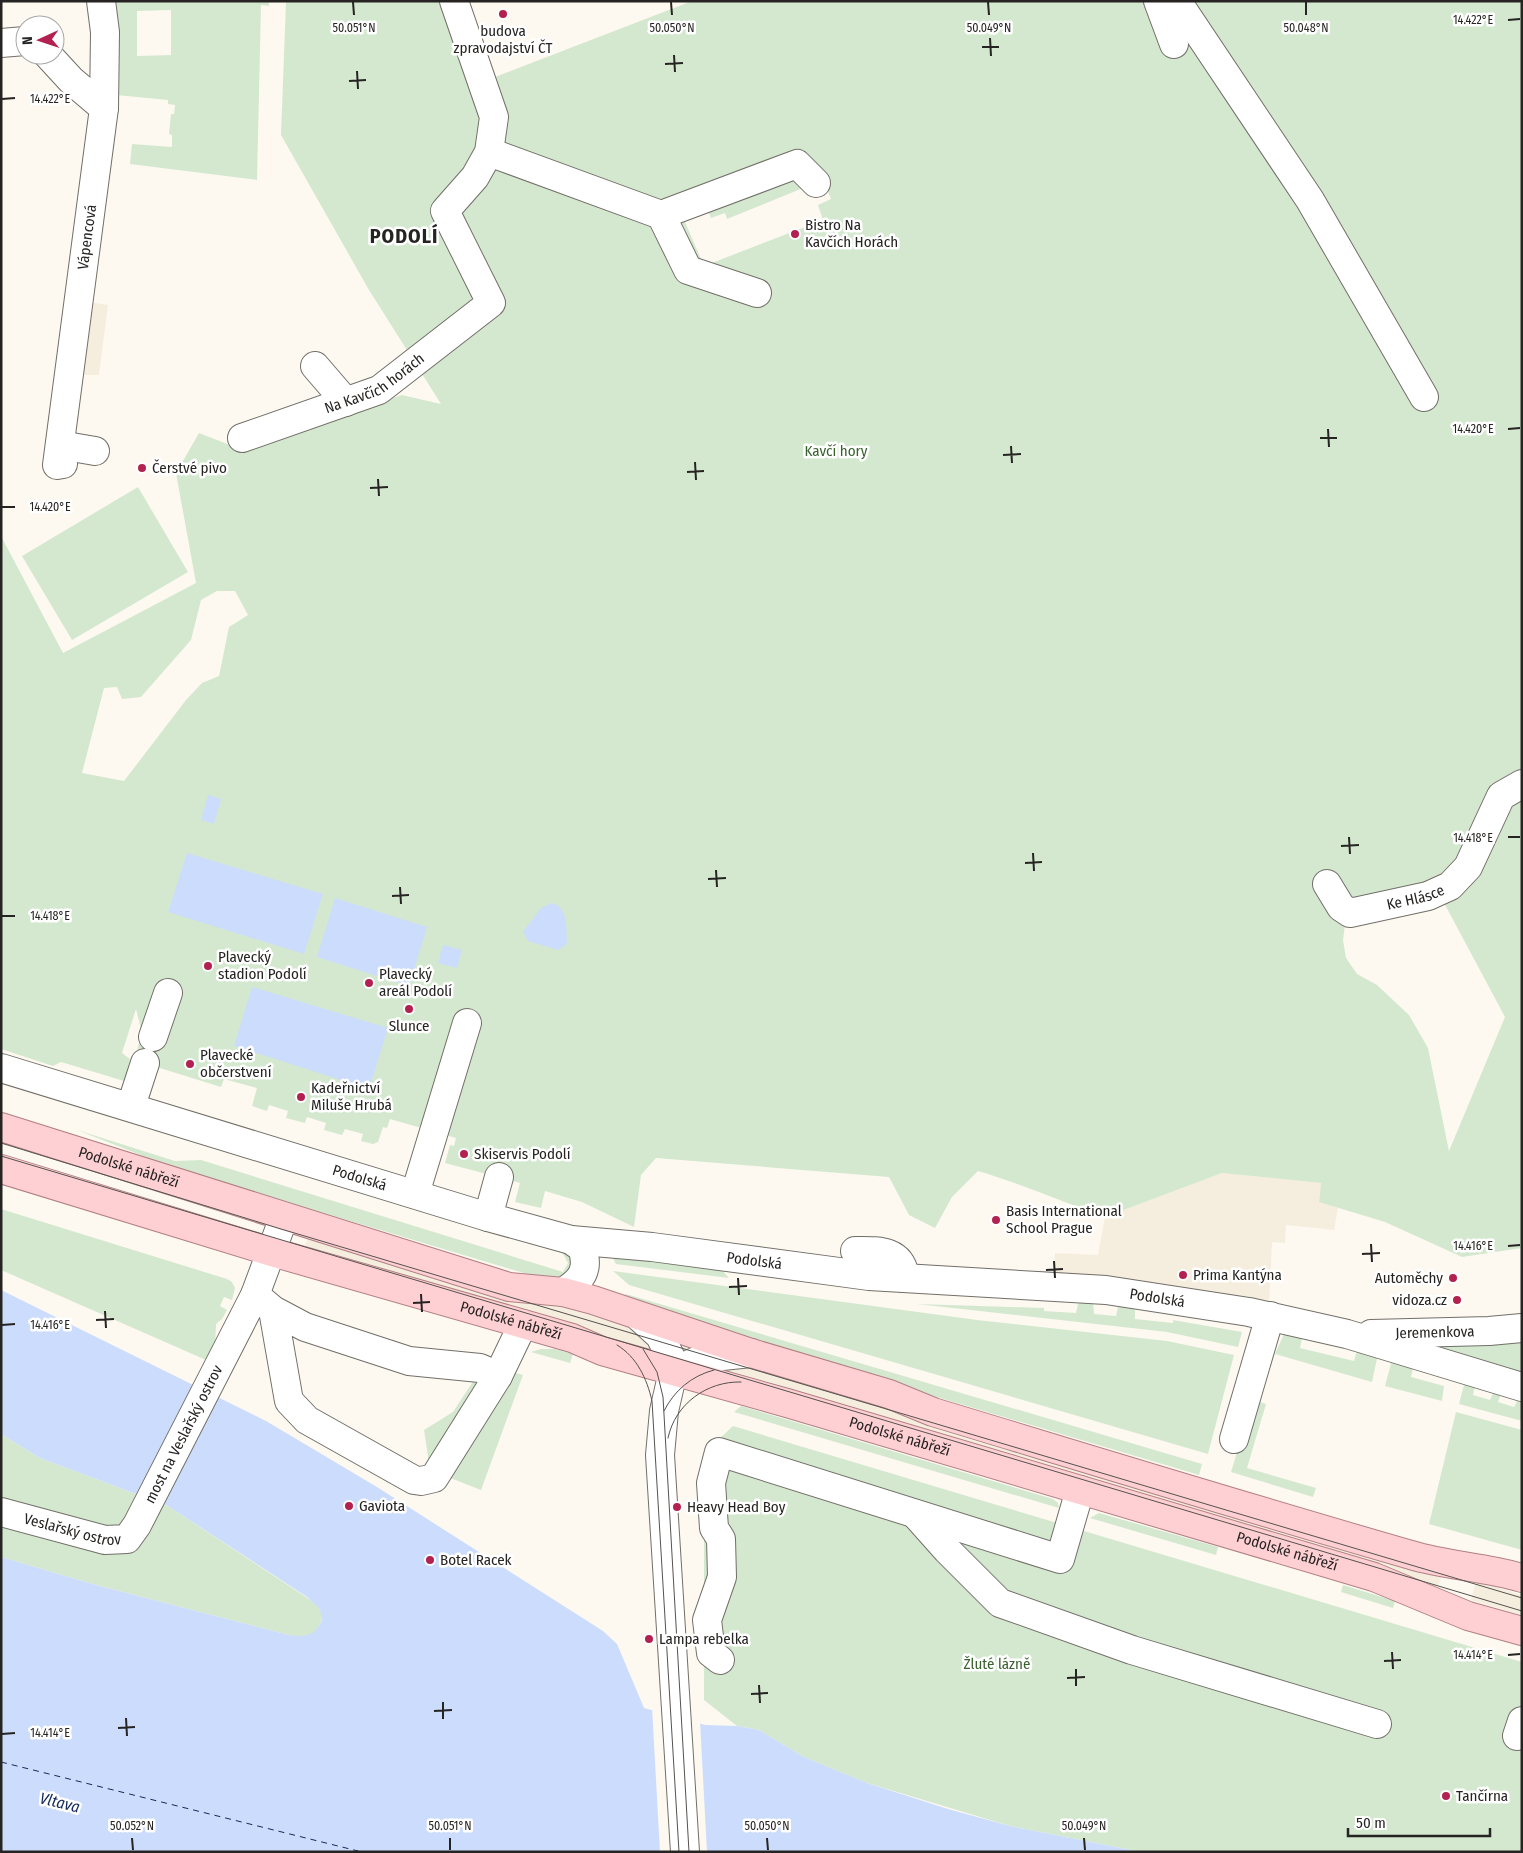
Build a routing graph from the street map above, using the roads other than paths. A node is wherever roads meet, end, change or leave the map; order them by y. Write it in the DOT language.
graph roads {
  1 [pos="101,1"];
  2 [pos="454,1"];
  3 [pos="1158,1"];
  4 [pos="1177,1"];
  5 [pos="15,42"];
  6 [pos="1,43"];
  7 [pos="1174,44"];
  8 [pos="57,65"];
  9 [pos="104,108"];
  10 [pos="489,152"];
  11 [pos="816,183"];
  12 [pos="661,216"];
  13 [pos="757,293"];
  14 [pos="315,366"];
  15 [pos="1424,397"];
  16 [pos="346,402"];
  17 [pos="242,438"];
  18 [pos="95,451"];
  19 [pos="1522,784"];
  20 [pos="1327,884"];
  21 [pos="168,993"];
  22 [pos="467,1024"];
  23 [pos="153,1037"];
  24 [pos="145,1063"];
  25 [pos="1,1068"];
  26 [pos="131,1106"];
  27 [pos="4,1126"];
  28 [pos="1,1169"];
  29 [pos="500,1177"];
  30 [pos="415,1194"];
  31 [pos="284,1217"];
  32 [pos="488,1217"];
  33 [pos="571,1240"];
  34 [pos="855,1251"];
  35 [pos="272,1252"];
  36 [pos="905,1278"];
  37 [pos="563,1292"];
  38 [pos="264,1294"];
  39 [pos="638,1316"];
  40 [pos="1270,1316"];
  41 [pos="523,1324"];
  42 [pos="1522,1328"];
  43 [pos="1347,1334"];
  44 [pos="751,1353"];
  45 [pos="489,1372"];
  46 [pos="674,1372"];
  47 [pos="1522,1387"];
  48 [pos="1234,1439"];
  49 [pos="1080,1490"];
  50 [pos="1,1512"];
  51 [pos="915,1514"];
  52 [pos="137,1525"];
  53 [pos="1430,1559"];
  54 [pos="1522,1578"];
  55 [pos="1420,1596"];
  56 [pos="1522,1632"];
  57 [pos="720,1660"];
  58 [pos="1377,1724"];
  59 [pos="685,1852"];
  1 -- 9 [label="street, Vápencová"];
  2 -- 10 [label="street"];
  3 -- 7 [label="street"];
  4 -- 15 [label="street"];
  5 -- 6 [label="street"];
  8 -- 9 [label="street"];
  9 -- 18 [label="street, Vápencová"];
  10 -- 12 [label="street"];
  10 -- 16 [label="street, Na Kavčích horách"];
  11 -- 12 [label="street"];
  12 -- 13 [label="street"];
  14 -- 16 [label="street"];
  16 -- 17 [label="street, Na Kavčích horách"];
  19 -- 20 [label="street, Ke Hlásce"];
  21 -- 23 [label="street"];
  22 -- 30 [label="street"];
  24 -- 26 [label="street"];
  25 -- 26 [label="street, Podolská"];
  26 -- 30 [label="street, Podolská"];
  27 -- 31 [label="main road, Podolské nábřeží"];
  28 -- 35 [label="main road, Podolské nábřeží"];
  29 -- 32 [label="street"];
  30 -- 32 [label="street, Podolská"];
  31 -- 35 [label="street"];
  31 -- 37 [label="main road, Podolské nábřeží"];
  32 -- 33 [label="street, Podolská"];
  33 -- 36 [label="street, Podolská"];
  33 -- 37 [label="street"];
  34 -- 36 [label="street"];
  35 -- 38 [label="street"];
  35 -- 41 [label="main road, Podolské nábřeží"];
  36 -- 40 [label="street, Podolská"];
  37 -- 39 [label="main road, Podolské nábřeží"];
  38 -- 45 [label="street"];
  38 -- 45 [label="street"];
  38 -- 52 [label="street, most na Veslařský ostrov"];
  39 -- 44 [label="main road, Podolské nábřeží"];
  39 -- 46 [label="street"];
  40 -- 43 [label="street, Podolská"];
  40 -- 48 [label="street"];
  41 -- 45 [label="street"];
  41 -- 46 [label="main road, Podolské nábřeží"];
  42 -- 43 [label="street, Jeremenkova"];
  43 -- 47 [label="street, Podolská"];
  44 -- 46 [label="street"];
  44 -- 53 [label="main road, Podolské nábřeží"];
  46 -- 49 [label="main road, Podolské nábřeží"];
  46 -- 59 [label="street"];
  49 -- 51 [label="street"];
  49 -- 55 [label="main road, Podolské nábřeží"];
  50 -- 52 [label="street, Veslařský ostrov"];
  51 -- 57 [label="street"];
  51 -- 58 [label="street"];
  53 -- 54 [label="main road, Podolské nábřeží"];
  53 -- 55 [label="main road"];
  55 -- 56 [label="main road, Podolské nábřeží"];
}
